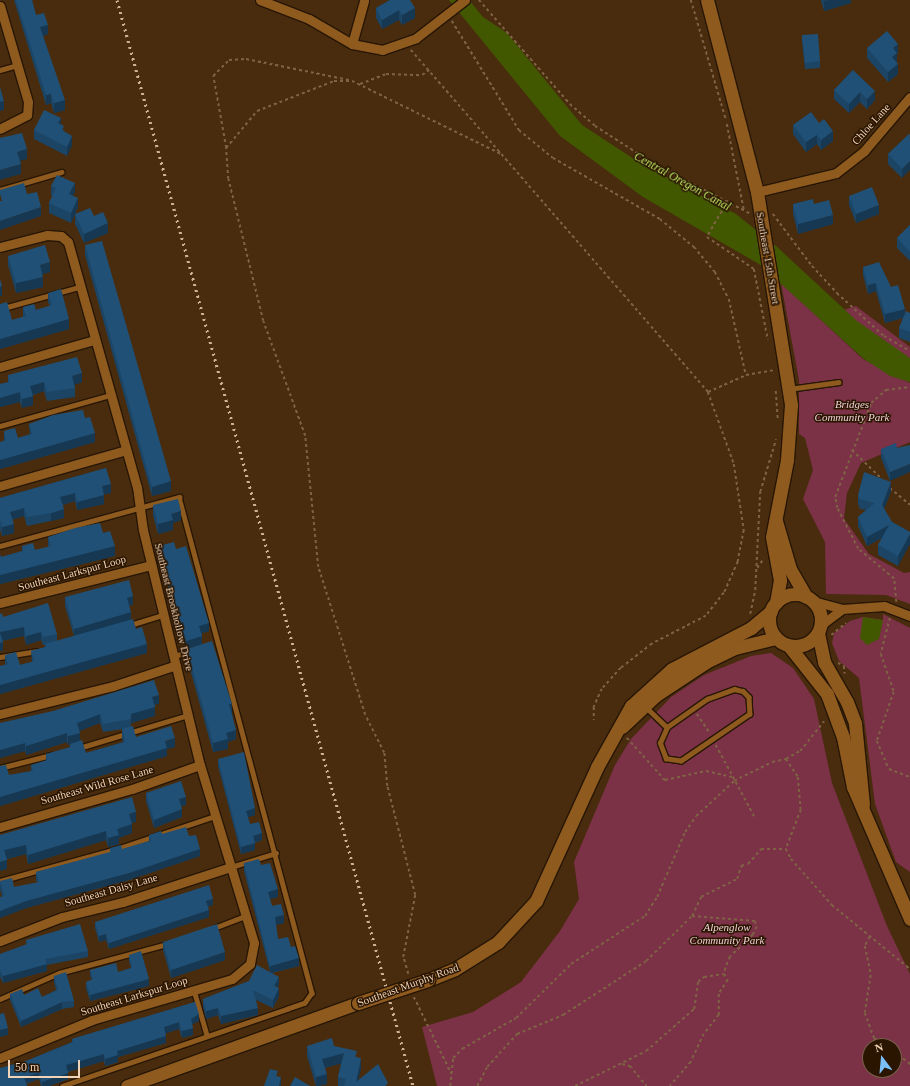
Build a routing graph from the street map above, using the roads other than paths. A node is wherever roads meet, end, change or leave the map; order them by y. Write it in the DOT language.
graph roads {
  1 [pos="260,0"];
  2 [pos="465,0"];
  3 [pos="708,0"];
  4 [pos="364,1"];
  5 [pos="0,8"];
  6 [pos="352,44"];
  7 [pos="17,65"];
  8 [pos="0,70"];
  9 [pos="910,97"];
  10 [pos="0,129"];
  11 [pos="61,172"];
  12 [pos="0,190"];
  13 [pos="757,192"];
  14 [pos="0,247"];
  15 [pos="80,286"];
  16 [pos="0,309"];
  17 [pos="94,340"];
  18 [pos="0,367"];
  19 [pos="839,382"];
  20 [pos="789,388"];
  21 [pos="110,395"];
  22 [pos="0,426"];
  23 [pos="126,450"];
  24 [pos="0,486"];
  25 [pos="139,506"];
  26 [pos="776,521"];
  27 [pos="0,546"];
  28 [pos="150,565"];
  29 [pos="809,599"];
  30 [pos="0,603"];
  31 [pos="773,607"];
  32 [pos="842,609"];
  33 [pos="163,615"];
  34 [pos="910,616"];
  35 [pos="120,628"];
  36 [pos="820,629"];
  37 [pos="776,638"];
  38 [pos="218,643"];
  39 [pos="211,645"];
  40 [pos="789,646"];
  41 [pos="47,648"];
  42 [pos="196,650"];
  43 [pos="0,657"];
  44 [pos="175,661"];
  45 [pos="646,706"];
  46 [pos="0,714"];
  47 [pos="188,715"];
  48 [pos="667,727"];
  49 [pos="618,730"];
  50 [pos="71,750"];
  51 [pos="57,754"];
  52 [pos="200,764"];
  53 [pos="0,768"];
  54 [pos="863,807"];
  55 [pos="215,816"];
  56 [pos="0,827"];
  57 [pos="276,853"];
  58 [pos="231,867"];
  59 [pos="0,881"];
  60 [pos="246,916"];
  61 [pos="910,919"];
  62 [pos="210,929"];
  63 [pos="0,941"];
  64 [pos="175,941"];
  65 [pos="232,978"];
  66 [pos="194,990"];
  67 [pos="0,999"];
  68 [pos="207,1035"];
  69 [pos="0,1058"];
  70 [pos="63,1086"];
  71 [pos="127,1086"];
  1 -- 6 [label="street"];
  2 -- 6 [label="street"];
  3 -- 13 [label="main road, Southeast 15th Street"];
  4 -- 6 [label="street"];
  5 -- 7 [label="street"];
  7 -- 8 [label="lane"];
  7 -- 10 [label="street"];
  9 -- 13 [label="street, Chloe Lane"];
  11 -- 12 [label="lane"];
  13 -- 20 [label="main road, Southeast 15th Street"];
  14 -- 15 [label="street, Southeast Brookhollow Drive"];
  15 -- 16 [label="lane"];
  15 -- 17 [label="street, Southeast Brookhollow Drive"];
  17 -- 18 [label="street"];
  17 -- 21 [label="street, Southeast Brookhollow Drive"];
  19 -- 20 [label="lane"];
  20 -- 26 [label="main road, Southeast 15th Street"];
  21 -- 22 [label="lane"];
  21 -- 23 [label="street, Southeast Brookhollow Drive"];
  23 -- 24 [label="street"];
  23 -- 25 [label="street, Southeast Brookhollow Drive"];
  25 -- 27 [label="lane"];
  25 -- 28 [label="street, Southeast Brookhollow Drive"];
  25 -- 38 [label="lane"];
  26 -- 29 [label="main road, Southeast 15th Street"];
  26 -- 31 [label="main road, Southeast 15th Street"];
  28 -- 30 [label="street, Southeast Larkspur Loop"];
  28 -- 33 [label="street, Southeast Brookhollow Drive"];
  29 -- 31 [label="main road"];
  29 -- 32 [label="street"];
  29 -- 36 [label="main road"];
  31 -- 37 [label="main road"];
  31 -- 49 [label="main road, Southeast Murphy Road"];
  32 -- 34 [label="street"];
  32 -- 36 [label="street"];
  33 -- 35 [label="lane"];
  33 -- 44 [label="street, Southeast Brookhollow Drive"];
  36 -- 40 [label="main road"];
  36 -- 54 [label="main road"];
  37 -- 40 [label="main road"];
  37 -- 45 [label="main road, Southeast Murphy Road"];
  38 -- 39 [label="lane"];
  38 -- 57 [label="lane"];
  40 -- 54 [label="main road"];
  41 -- 43 [label="lane"];
  42 -- 44 [label="lane"];
  44 -- 46 [label="street"];
  44 -- 47 [label="street, Southeast Brookhollow Drive"];
  45 -- 48 [label="lane"];
  45 -- 49 [label="main road, Southeast Murphy Road"];
  47 -- 50 [label="lane"];
  47 -- 52 [label="street, Southeast Brookhollow Drive"];
  48 -- 48 [label="lane"];
  49 -- 71 [label="main road, Southeast Murphy Road, bridge"];
  51 -- 53 [label="lane"];
  52 -- 55 [label="street, Southeast Brookhollow Drive"];
  52 -- 56 [label="street, Southeast Wild Rose Lane"];
  54 -- 61 [label="main road"];
  55 -- 58 [label="street, Southeast Brookhollow Drive"];
  55 -- 59 [label="lane"];
  57 -- 58 [label="lane"];
  57 -- 68 [label="lane"];
  58 -- 60 [label="street, Southeast Brookhollow Drive"];
  58 -- 63 [label="street, Southeast Daisy Lane"];
  60 -- 62 [label="lane"];
  60 -- 65 [label="street, Southeast Brookhollow Drive"];
  64 -- 67 [label="lane"];
  65 -- 66 [label="street, Southeast Larkspur Loop"];
  66 -- 68 [label="lane"];
  66 -- 69 [label="street, Southeast Larkspur Loop"];
  68 -- 70 [label="lane"];
}
